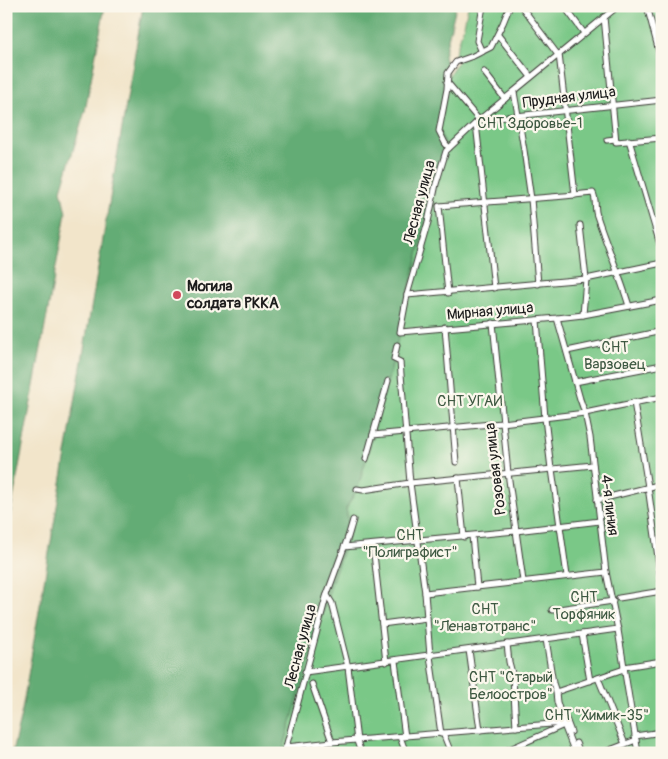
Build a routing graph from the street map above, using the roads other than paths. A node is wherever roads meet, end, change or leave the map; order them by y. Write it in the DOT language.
graph roads {
  1 [pos="483,6"];
  2 [pos="510,6"];
  3 [pos="520,6"];
  4 [pos="564,6"];
  5 [pos="608,6"];
  6 [pos="618,6"];
  7 [pos="648,6"];
  8 [pos="612,11"];
  9 [pos="604,17"];
  10 [pos="584,33"];
  11 [pos="498,35"];
  12 [pos="482,52"];
  13 [pos="558,54"];
  14 [pos="662,63"];
  15 [pos="484,72"];
  16 [pos="531,77"];
  17 [pos="447,82"];
  18 [pos="514,92"];
  19 [pos="504,99"];
  20 [pos="662,100"];
  21 [pos="612,105"];
  22 [pos="566,111"];
  23 [pos="518,116"];
  24 [pos="477,122"];
  25 [pos="662,138"];
  26 [pos="607,140"];
  27 [pos="629,140"];
  28 [pos="616,141"];
  29 [pos="449,148"];
  30 [pos="574,195"];
  31 [pos="531,199"];
  32 [pos="485,202"];
  33 [pos="580,225"];
  34 [pos="662,251"];
  35 [pos="662,263"];
  36 [pos="618,272"];
  37 [pos="586,279"];
  38 [pos="538,284"];
  39 [pos="494,288"];
  40 [pos="448,292"];
  41 [pos="407,295"];
  42 [pos="662,300"];
  43 [pos="629,306"];
  44 [pos="582,314"];
  45 [pos="557,318"];
  46 [pos="537,320"];
  47 [pos="494,323"];
  48 [pos="445,327"];
  49 [pos="662,331"];
  50 [pos="400,332"];
  51 [pos="397,345"];
  52 [pos="567,351"];
  53 [pos="662,365"];
  54 [pos="388,381"];
  55 [pos="575,382"];
  56 [pos="662,397"];
  57 [pos="634,402"];
  58 [pos="585,413"];
  59 [pos="545,418"];
  60 [pos="502,423"];
  61 [pos="452,427"];
  62 [pos="406,431"];
  63 [pos="373,434"];
  64 [pos="366,459"];
  65 [pos="456,462"];
  66 [pos="593,465"];
  67 [pos="552,469"];
  68 [pos="508,473"];
  69 [pos="458,478"];
  70 [pos="410,483"];
  71 [pos="662,484"];
  72 [pos="648,487"];
  73 [pos="357,489"];
  74 [pos="597,500"];
  75 [pos="352,520"];
  76 [pos="600,521"];
  77 [pos="559,526"];
  78 [pos="516,532"];
  79 [pos="472,536"];
  80 [pos="464,537"];
  81 [pos="418,541"];
  82 [pos="372,545"];
  83 [pos="344,547"];
  84 [pos="606,572"];
  85 [pos="567,576"];
  86 [pos="523,581"];
  87 [pos="477,587"];
  88 [pos="661,590"];
  89 [pos="425,593"];
  90 [pos="327,594"];
  91 [pos="619,598"];
  92 [pos="613,600"];
  93 [pos="662,606"];
  94 [pos="552,610"];
  95 [pos="427,618"];
  96 [pos="382,624"];
  97 [pos="618,629"];
  98 [pos="582,634"];
  99 [pos="546,639"];
  100 [pos="507,644"];
  101 [pos="469,650"];
  102 [pos="430,656"];
  103 [pos="395,660"];
  104 [pos="662,661"];
  105 [pos="386,662"];
  106 [pos="348,667"];
  107 [pos="624,668"];
  108 [pos="305,672"];
  109 [pos="598,678"];
  110 [pos="590,681"];
  111 [pos="312,684"];
  112 [pos="556,692"];
  113 [pos="562,710"];
  114 [pos="565,723"];
  115 [pos="516,727"];
  116 [pos="480,730"];
  117 [pos="572,732"];
  118 [pos="662,732"];
  119 [pos="442,734"];
  120 [pos="402,737"];
  121 [pos="635,738"];
  122 [pos="357,741"];
  123 [pos="332,742"];
  124 [pos="576,744"];
  125 [pos="625,744"];
  126 [pos="309,745"];
  127 [pos="286,747"];
  128 [pos="282,753"];
  129 [pos="312,753"];
  130 [pos="361,753"];
  131 [pos="406,753"];
  132 [pos="451,753"];
  133 [pos="501,753"];
  134 [pos="575,753"];
  135 [pos="580,753"];
  136 [pos="602,753"];
  137 [pos="638,753"];
  1 -- 12 [label="street"];
  2 -- 11 [label="street"];
  3 -- 13 [label="street"];
  4 -- 10 [label="street"];
  5 -- 8 [label="street"];
  6 -- 8 [label="street, Лесная улица"];
  7 -- 14 [label="street"];
  8 -- 9 [label="street, Лесная улица"];
  9 -- 10 [label="street, Лесная улица"];
  9 -- 21 [label="street"];
  10 -- 13 [label="street, Лесная улица"];
  11 -- 12 [label="street"];
  11 -- 16 [label="street"];
  12 -- 17 [label="street"];
  13 -- 16 [label="street, Лесная улица"];
  13 -- 22 [label="street"];
  15 -- 19 [label="street"];
  16 -- 18 [label="street, Лесная улица"];
  17 -- 24 [label="street"];
  17 -- 29 [label="street"];
  18 -- 19 [label="street, Лесная улица"];
  18 -- 23 [label="street"];
  19 -- 24 [label="street, Лесная улица"];
  20 -- 21 [label="street, Прудная улица"];
  21 -- 22 [label="street, Прудная улица"];
  21 -- 28 [label="street"];
  22 -- 23 [label="street, Прудная улица"];
  22 -- 30 [label="street"];
  23 -- 24 [label="street, Прудная улица"];
  23 -- 31 [label="street"];
  24 -- 29 [label="street, Лесная улица"];
  24 -- 32 [label="street"];
  25 -- 27 [label="street"];
  26 -- 28 [label="street"];
  27 -- 28 [label="street"];
  27 -- 34 [label="street"];
  29 -- 41 [label="street, Лесная улица"];
  30 -- 31 [label="street"];
  30 -- 36 [label="street"];
  31 -- 32 [label="street"];
  31 -- 38 [label="street"];
  32 -- 39 [label="street"];
  32 -- 40 [label="street"];
  33 -- 37 [label="street"];
  35 -- 36 [label="street"];
  36 -- 37 [label="street"];
  36 -- 43 [label="street"];
  37 -- 38 [label="street"];
  37 -- 44 [label="street"];
  38 -- 39 [label="street"];
  39 -- 40 [label="street"];
  40 -- 41 [label="street"];
  41 -- 50 [label="street, Лесная улица"];
  42 -- 43 [label="street, Мирная улица"];
  43 -- 44 [label="street, Мирная улица"];
  44 -- 45 [label="street, Мирная улица"];
  45 -- 46 [label="street, Мирная улица"];
  45 -- 52 [label="street, 4-я линия"];
  46 -- 47 [label="street, Мирная улица"];
  46 -- 59 [label="street"];
  47 -- 48 [label="street, Мирная улица"];
  47 -- 60 [label="street, Розовая улица"];
  48 -- 50 [label="street, Мирная улица"];
  48 -- 61 [label="street"];
  49 -- 52 [label="street"];
  51 -- 62 [label="street"];
  52 -- 55 [label="street, 4-я линия"];
  53 -- 55 [label="street"];
  54 -- 63 [label="street"];
  55 -- 58 [label="street, 4-я линия"];
  56 -- 57 [label="street"];
  57 -- 58 [label="street"];
  57 -- 72 [label="street"];
  58 -- 59 [label="street"];
  58 -- 66 [label="street, 4-я линия"];
  59 -- 60 [label="street"];
  59 -- 67 [label="street"];
  60 -- 61 [label="street"];
  60 -- 68 [label="street, Розовая улица"];
  61 -- 62 [label="street"];
  61 -- 65 [label="street"];
  62 -- 63 [label="street"];
  62 -- 70 [label="street"];
  63 -- 64 [label="street"];
  66 -- 67 [label="street"];
  66 -- 74 [label="street, 4-я линия"];
  67 -- 68 [label="street"];
  67 -- 77 [label="street"];
  68 -- 69 [label="street"];
  68 -- 78 [label="street, Розовая улица"];
  69 -- 70 [label="street"];
  69 -- 80 [label="street"];
  70 -- 73 [label="street"];
  70 -- 81 [label="street"];
  71 -- 72 [label="street"];
  72 -- 74 [label="street"];
  72 -- 88 [label="street"];
  74 -- 76 [label="street, 4-я линия"];
  75 -- 83 [label="street, Лесная улица"];
  76 -- 77 [label="street"];
  76 -- 84 [label="street, 4-я линия"];
  77 -- 78 [label="street"];
  77 -- 85 [label="street"];
  78 -- 79 [label="street"];
  78 -- 86 [label="street, Розовая улица"];
  79 -- 80 [label="street"];
  79 -- 87 [label="street"];
  80 -- 81 [label="street"];
  81 -- 82 [label="street"];
  81 -- 89 [label="street"];
  82 -- 83 [label="street"];
  82 -- 96 [label="street"];
  83 -- 90 [label="street, Лесная улица"];
  84 -- 85 [label="street"];
  84 -- 92 [label="street, 4-я линия"];
  85 -- 86 [label="street"];
  86 -- 87 [label="street"];
  87 -- 89 [label="street"];
  88 -- 91 [label="street"];
  88 -- 93 [label="street"];
  89 -- 95 [label="street"];
  90 -- 106 [label="street"];
  90 -- 108 [label="street, Лесная улица"];
  92 -- 94 [label="street"];
  92 -- 97 [label="street, 4-я линия"];
  95 -- 96 [label="street"];
  95 -- 102 [label="street"];
  96 -- 105 [label="street"];
  97 -- 98 [label="street"];
  97 -- 107 [label="street, 4-я линия"];
  98 -- 99 [label="street"];
  98 -- 110 [label="street"];
  99 -- 100 [label="street"];
  99 -- 112 [label="street"];
  100 -- 101 [label="street"];
  100 -- 115 [label="street"];
  101 -- 102 [label="street"];
  101 -- 116 [label="street"];
  102 -- 103 [label="street"];
  102 -- 119 [label="street"];
  103 -- 105 [label="street"];
  103 -- 120 [label="street"];
  104 -- 107 [label="street"];
  105 -- 106 [label="street"];
  106 -- 108 [label="street"];
  106 -- 122 [label="street"];
  107 -- 109 [label="street"];
  107 -- 121 [label="street, 4-я линия"];
  108 -- 127 [label="street, Лесная улица"];
  109 -- 110 [label="street"];
  109 -- 125 [label="street"];
  110 -- 112 [label="street"];
  111 -- 123 [label="street"];
  112 -- 114 [label="street"];
  113 -- 114 [label="street"];
  114 -- 115 [label="street"];
  114 -- 117 [label="street"];
  114 -- 133 [label="street"];
  114 -- 134 [label="street"];
  115 -- 116 [label="street"];
  116 -- 119 [label="street"];
  118 -- 121 [label="street"];
  119 -- 120 [label="street"];
  119 -- 132 [label="street"];
  120 -- 122 [label="street"];
  120 -- 131 [label="street"];
  121 -- 125 [label="street"];
  121 -- 137 [label="street, 4-я линия"];
  122 -- 123 [label="street"];
  122 -- 130 [label="street"];
  123 -- 126 [label="street"];
  124 -- 135 [label="street"];
  125 -- 136 [label="street"];
  126 -- 127 [label="street"];
  126 -- 129 [label="street"];
  127 -- 128 [label="street, Лесная улица"];
}
